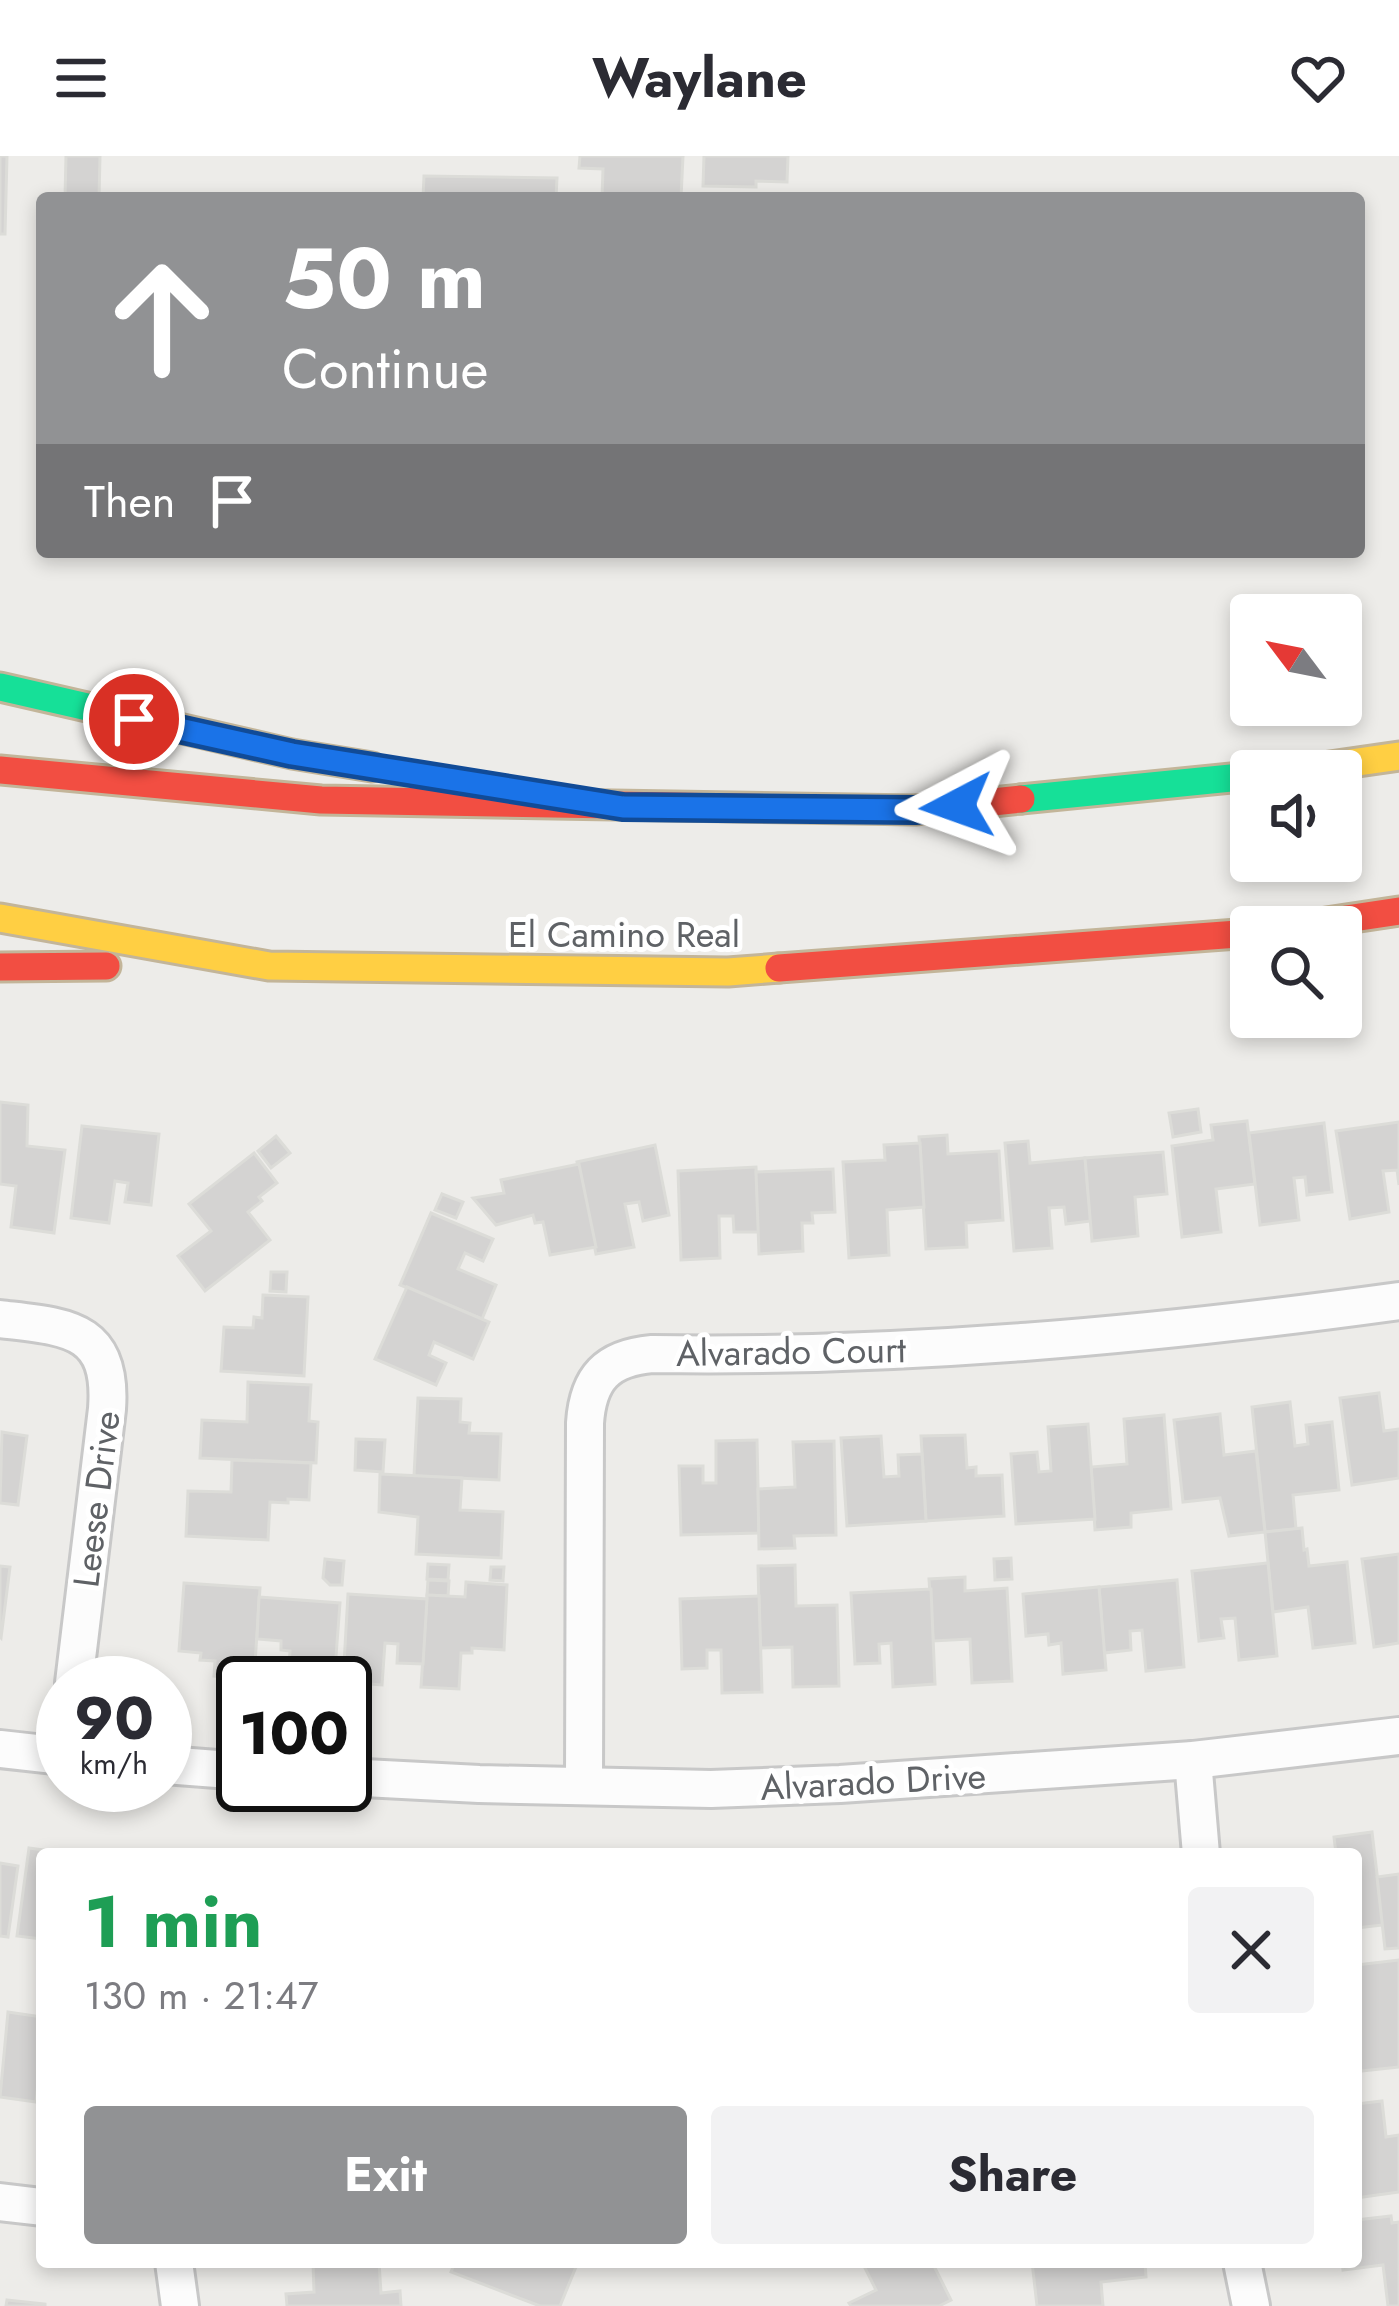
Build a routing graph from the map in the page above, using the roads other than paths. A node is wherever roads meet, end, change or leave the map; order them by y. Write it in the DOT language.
graph roads {
  1 [pos="0,687"];
  2 [pos="1399,756"];
  3 [pos="1362,761"];
  4 [pos="0,770"];
  5 [pos="1230,778"];
  6 [pos="623,807"];
  7 [pos="1399,911"];
  8 [pos="1362,917"];
  9 [pos="0,918"];
  10 [pos="1230,935"];
  11 [pos="268,966"];
  12 [pos="0,967"];
  13 [pos="1399,1301"];
  14 [pos="0,1318"];
  15 [pos="77,1656"];
  16 [pos="1399,1736"];
  17 [pos="0,1749"];
  18 [pos="36,1753"];
  19 [pos="1192,1760"];
  20 [pos="372,1778"];
  21 [pos="584,1785"];
  22 [pos="1201,1848"];
  23 [pos="0,2202"];
  24 [pos="36,2206"];
  25 [pos="176,2268"];
  26 [pos="1243,2268"];
  27 [pos="180,2306"];
  28 [pos="1251,2306"];
  1 -- 6 [label="highway"];
  2 -- 3 [label="highway"];
  4 -- 6 [label="highway"];
  5 -- 6 [label="highway"];
  7 -- 8 [label="highway"];
  9 -- 11 [label="highway, El Camino Real"];
  10 -- 11 [label="highway, El Camino Real"];
  11 -- 12 [label="highway"];
  13 -- 21 [label="street, Alvarado Court"];
  14 -- 15 [label="street, Leese Drive"];
  16 -- 19 [label="street, Alvarado Drive"];
  17 -- 18 [label="street"];
  19 -- 21 [label="street, Alvarado Drive"];
  19 -- 22 [label="street"];
  20 -- 21 [label="street, Alvarado Drive"];
  23 -- 24 [label="street"];
  25 -- 27 [label="street"];
  26 -- 28 [label="street"];
}
